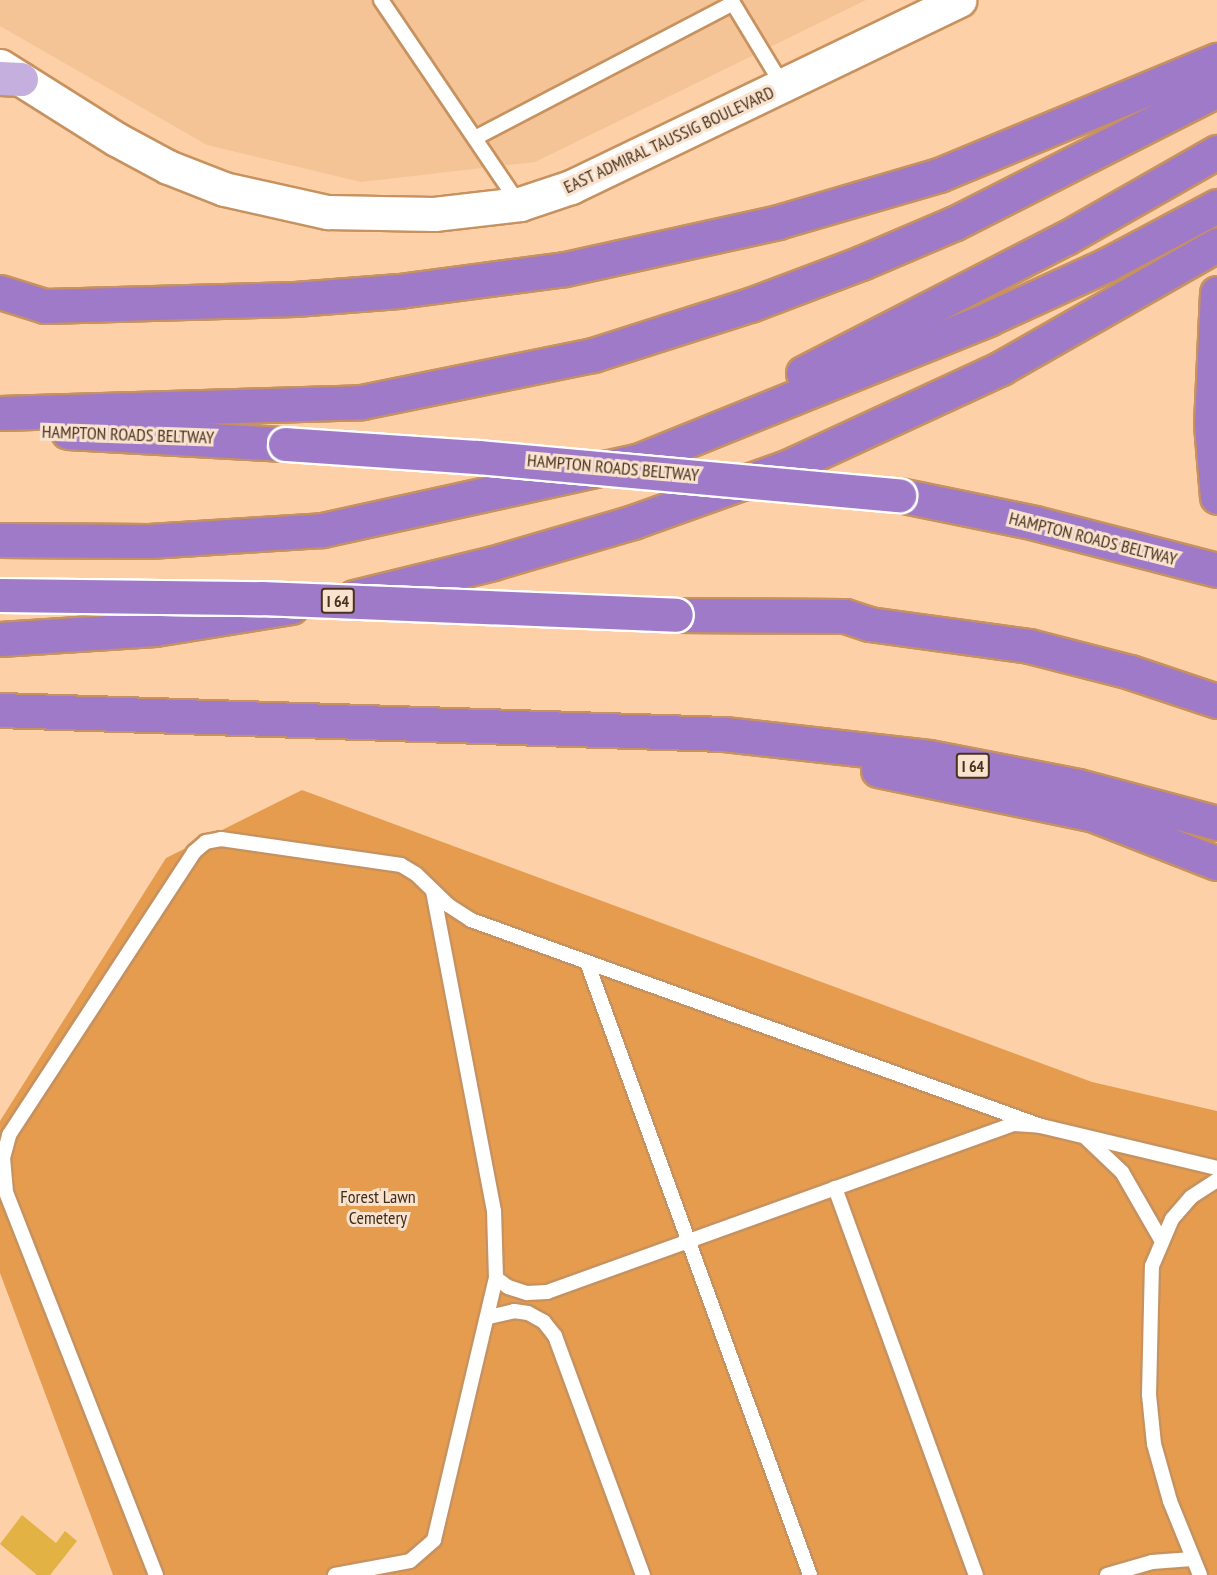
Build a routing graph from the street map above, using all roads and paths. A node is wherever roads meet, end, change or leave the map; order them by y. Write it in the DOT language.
graph roads {
  1 [pos="381,0"];
  2 [pos="959,0"];
  3 [pos="732,2"];
  4 [pos="1217,60"];
  5 [pos="7,74"];
  6 [pos="784,87"];
  7 [pos="1217,90"];
  8 [pos="475,138"];
  9 [pos="1217,152"];
  10 [pos="520,204"];
  11 [pos="1217,206"];
  12 [pos="1217,245"];
  13 [pos="0,292"];
  14 [pos="1217,293"];
  15 [pos="0,413"];
  16 [pos="0,433"];
  17 [pos="637,461"];
  18 [pos="1217,497"];
  19 [pos="0,540"];
  20 [pos="1217,570"];
  21 [pos="0,595"];
  22 [pos="0,639"];
  23 [pos="1217,701"];
  24 [pos="0,710"];
  25 [pos="724,734"];
  26 [pos="1217,823"];
  27 [pos="1217,863"];
  28 [pos="433,891"];
  29 [pos="588,965"];
  30 [pos="1041,1126"];
  31 [pos="1084,1137"];
  32 [pos="1217,1168"];
  33 [pos="1217,1180"];
  34 [pos="835,1188"];
  35 [pos="1160,1238"];
  36 [pos="687,1242"];
  37 [pos="496,1278"];
  38 [pos="489,1317"];
  39 [pos="1192,1559"];
  40 [pos="156,1575"];
  41 [pos="335,1575"];
  42 [pos="643,1575"];
  43 [pos="810,1575"];
  44 [pos="976,1575"];
  45 [pos="1107,1575"];
  46 [pos="1200,1575"];
  1 -- 8 [label="lane"];
  2 -- 6 [label="main road, EAST ADMIRAL TAUSSIG BOULEVARD"];
  3 -- 6 [label="lane"];
  3 -- 8 [label="lane"];
  4 -- 13 [label="highway"];
  5 -- 10 [label="main road, EAST ADMIRAL TAUSSIG BOULEVARD"];
  6 -- 10 [label="main road, EAST ADMIRAL TAUSSIG BOULEVARD"];
  7 -- 15 [label="highway"];
  8 -- 10 [label="lane"];
  9 -- 17 [label="highway"];
  11 -- 17 [label="highway"];
  12 -- 22 [label="highway"];
  14 -- 18 [label="highway"];
  16 -- 20 [label="highway, HAMPTON ROADS BELTWAY, bridge"];
  17 -- 19 [label="highway"];
  21 -- 23 [label="highway, I 64, bridge"];
  24 -- 25 [label="highway, I 64"];
  25 -- 26 [label="highway, I 64"];
  25 -- 27 [label="highway"];
  28 -- 29 [label="lane"];
  28 -- 37 [label="lane"];
  28 -- 40 [label="lane"];
  29 -- 30 [label="lane"];
  29 -- 36 [label="lane"];
  30 -- 31 [label="lane"];
  30 -- 34 [label="lane"];
  31 -- 32 [label="lane"];
  31 -- 35 [label="lane"];
  33 -- 35 [label="lane"];
  34 -- 36 [label="lane"];
  34 -- 44 [label="lane"];
  35 -- 39 [label="lane"];
  36 -- 37 [label="lane"];
  36 -- 43 [label="lane"];
  37 -- 38 [label="lane"];
  38 -- 41 [label="lane"];
  38 -- 42 [label="lane"];
  39 -- 45 [label="lane"];
  39 -- 46 [label="lane"];
}
